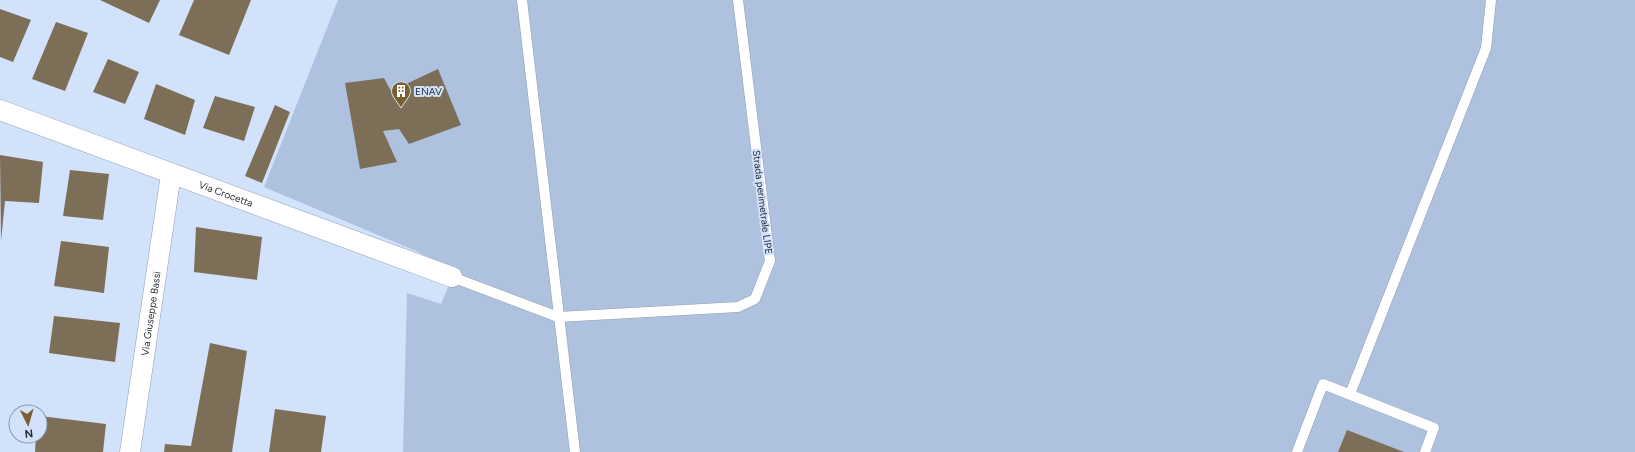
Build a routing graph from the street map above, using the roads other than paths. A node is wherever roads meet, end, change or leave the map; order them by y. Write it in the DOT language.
graph roads {
  1 [pos="522,0"];
  2 [pos="738,0"];
  3 [pos="1491,0"];
  4 [pos="0,110"];
  5 [pos="171,174"];
  6 [pos="452,277"];
  7 [pos="558,317"];
  8 [pos="1350,394"];
  9 [pos="130,452"];
  10 [pos="575,452"];
  11 [pos="1297,452"];
  12 [pos="1425,452"];
  1 -- 7 [label="lane"];
  2 -- 7 [label="lane, Strada perimetrale LIPE"];
  3 -- 8 [label="lane"];
  4 -- 5 [label="street, Via Crocetta"];
  5 -- 6 [label="street, Via Crocetta"];
  5 -- 9 [label="street, Via Giuseppe Bassi"];
  6 -- 7 [label="lane, Strada perimetrale LIPE"];
  7 -- 10 [label="lane"];
  8 -- 11 [label="lane"];
  8 -- 12 [label="lane"];
}
